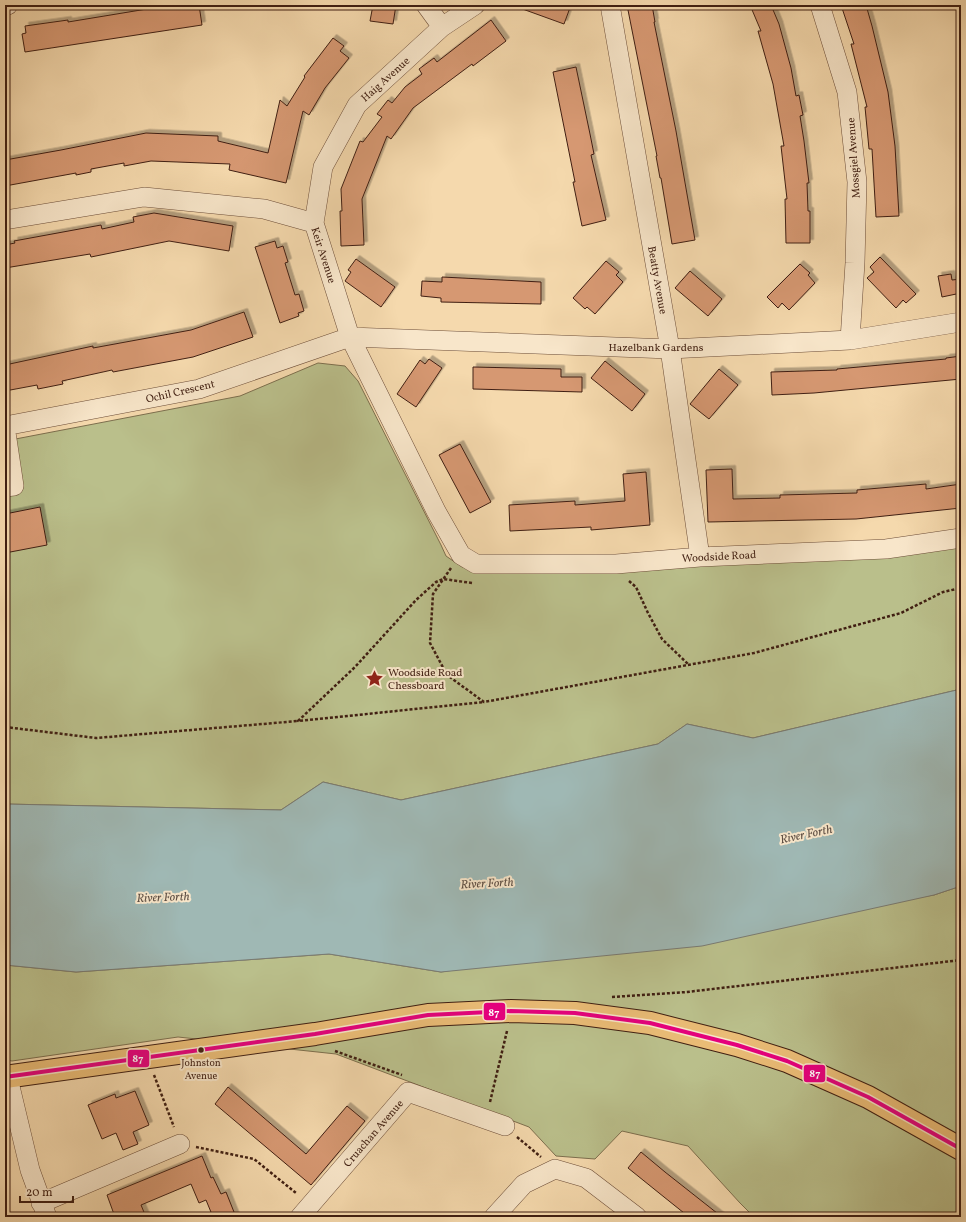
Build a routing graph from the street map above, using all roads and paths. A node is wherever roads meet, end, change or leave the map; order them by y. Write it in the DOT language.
graph roads {
  1 [pos="8,5"];
  2 [pos="426,5"];
  3 [pos="475,5"];
  4 [pos="610,5"];
  5 [pos="820,5"];
  6 [pos="5,6"];
  7 [pos="442,27"];
  8 [pos="5,220"];
  9 [pos="314,223"];
  10 [pos="961,322"];
  11 [pos="350,337"];
  12 [pos="850,340"];
  13 [pos="670,349"];
  14 [pos="5,426"];
  15 [pos="5,487"];
  16 [pos="961,538"];
  17 [pos="700,557"];
  18 [pos="468,559"];
  19 [pos="443,580"];
  20 [pos="627,580"];
  21 [pos="476,584"];
  22 [pos="961,588"];
  23 [pos="689,665"];
  24 [pos="484,702"];
  25 [pos="298,721"];
  26 [pos="5,727"];
  27 [pos="961,960"];
  28 [pos="611,997"];
  29 [pos="608,1000"];
  30 [pos="615,1001"];
  31 [pos="507,1011"];
  32 [pos="331,1050"];
  33 [pos="147,1058"];
  34 [pos="407,1076"];
  35 [pos="6,1078"];
  36 [pos="484,1119"];
  37 [pos="505,1126"];
  38 [pos="180,1144"];
  39 [pos="961,1149"];
  40 [pos="555,1169"];
  41 [pos="44,1210"];
  42 [pos="304,1214"];
  43 [pos="494,1217"];
  44 [pos="637,1217"];
  1 -- 6 [label="street"];
  2 -- 7 [label="street"];
  3 -- 7 [label="street, Haig Avenue"];
  4 -- 13 [label="street, Beatty Avenue"];
  5 -- 12 [label="street, Mossgiel Avenue"];
  7 -- 9 [label="street, Haig Avenue"];
  8 -- 9 [label="street, Keir Avenue"];
  9 -- 11 [label="street, Keir Avenue"];
  10 -- 12 [label="street, Hazelbank Gardens"];
  11 -- 13 [label="street, Hazelbank Gardens"];
  11 -- 14 [label="street, Ochil Crescent"];
  11 -- 18 [label="street, Keir Avenue"];
  12 -- 13 [label="street, Hazelbank Gardens"];
  13 -- 17 [label="street, Beatty Avenue"];
  14 -- 15 [label="street"];
  16 -- 17 [label="street, Woodside Road"];
  17 -- 18 [label="street, Woodside Road"];
  18 -- 19 [label="path"];
  19 -- 21 [label="path"];
  19 -- 24 [label="path"];
  19 -- 25 [label="path"];
  20 -- 23 [label="path"];
  22 -- 23 [label="path"];
  23 -- 24 [label="path"];
  24 -- 25 [label="path"];
  25 -- 26 [label="path"];
  27 -- 28 [label="path"];
  29 -- 30 [label="path"];
  31 -- 33 [label="main road"];
  31 -- 36 [label="path"];
  31 -- 39 [label="main road"];
  32 -- 34 [label="path"];
  33 -- 35 [label="main road"];
  33 -- 38 [label="path"];
  35 -- 41 [label="street"];
  36 -- 37 [label="street, Cruachan Avenue"];
  36 -- 42 [label="street, Cruachan Avenue"];
  37 -- 40 [label="path"];
  38 -- 41 [label="street"];
  38 -- 42 [label="path"];
  40 -- 43 [label="street"];
  40 -- 44 [label="street"];
}
